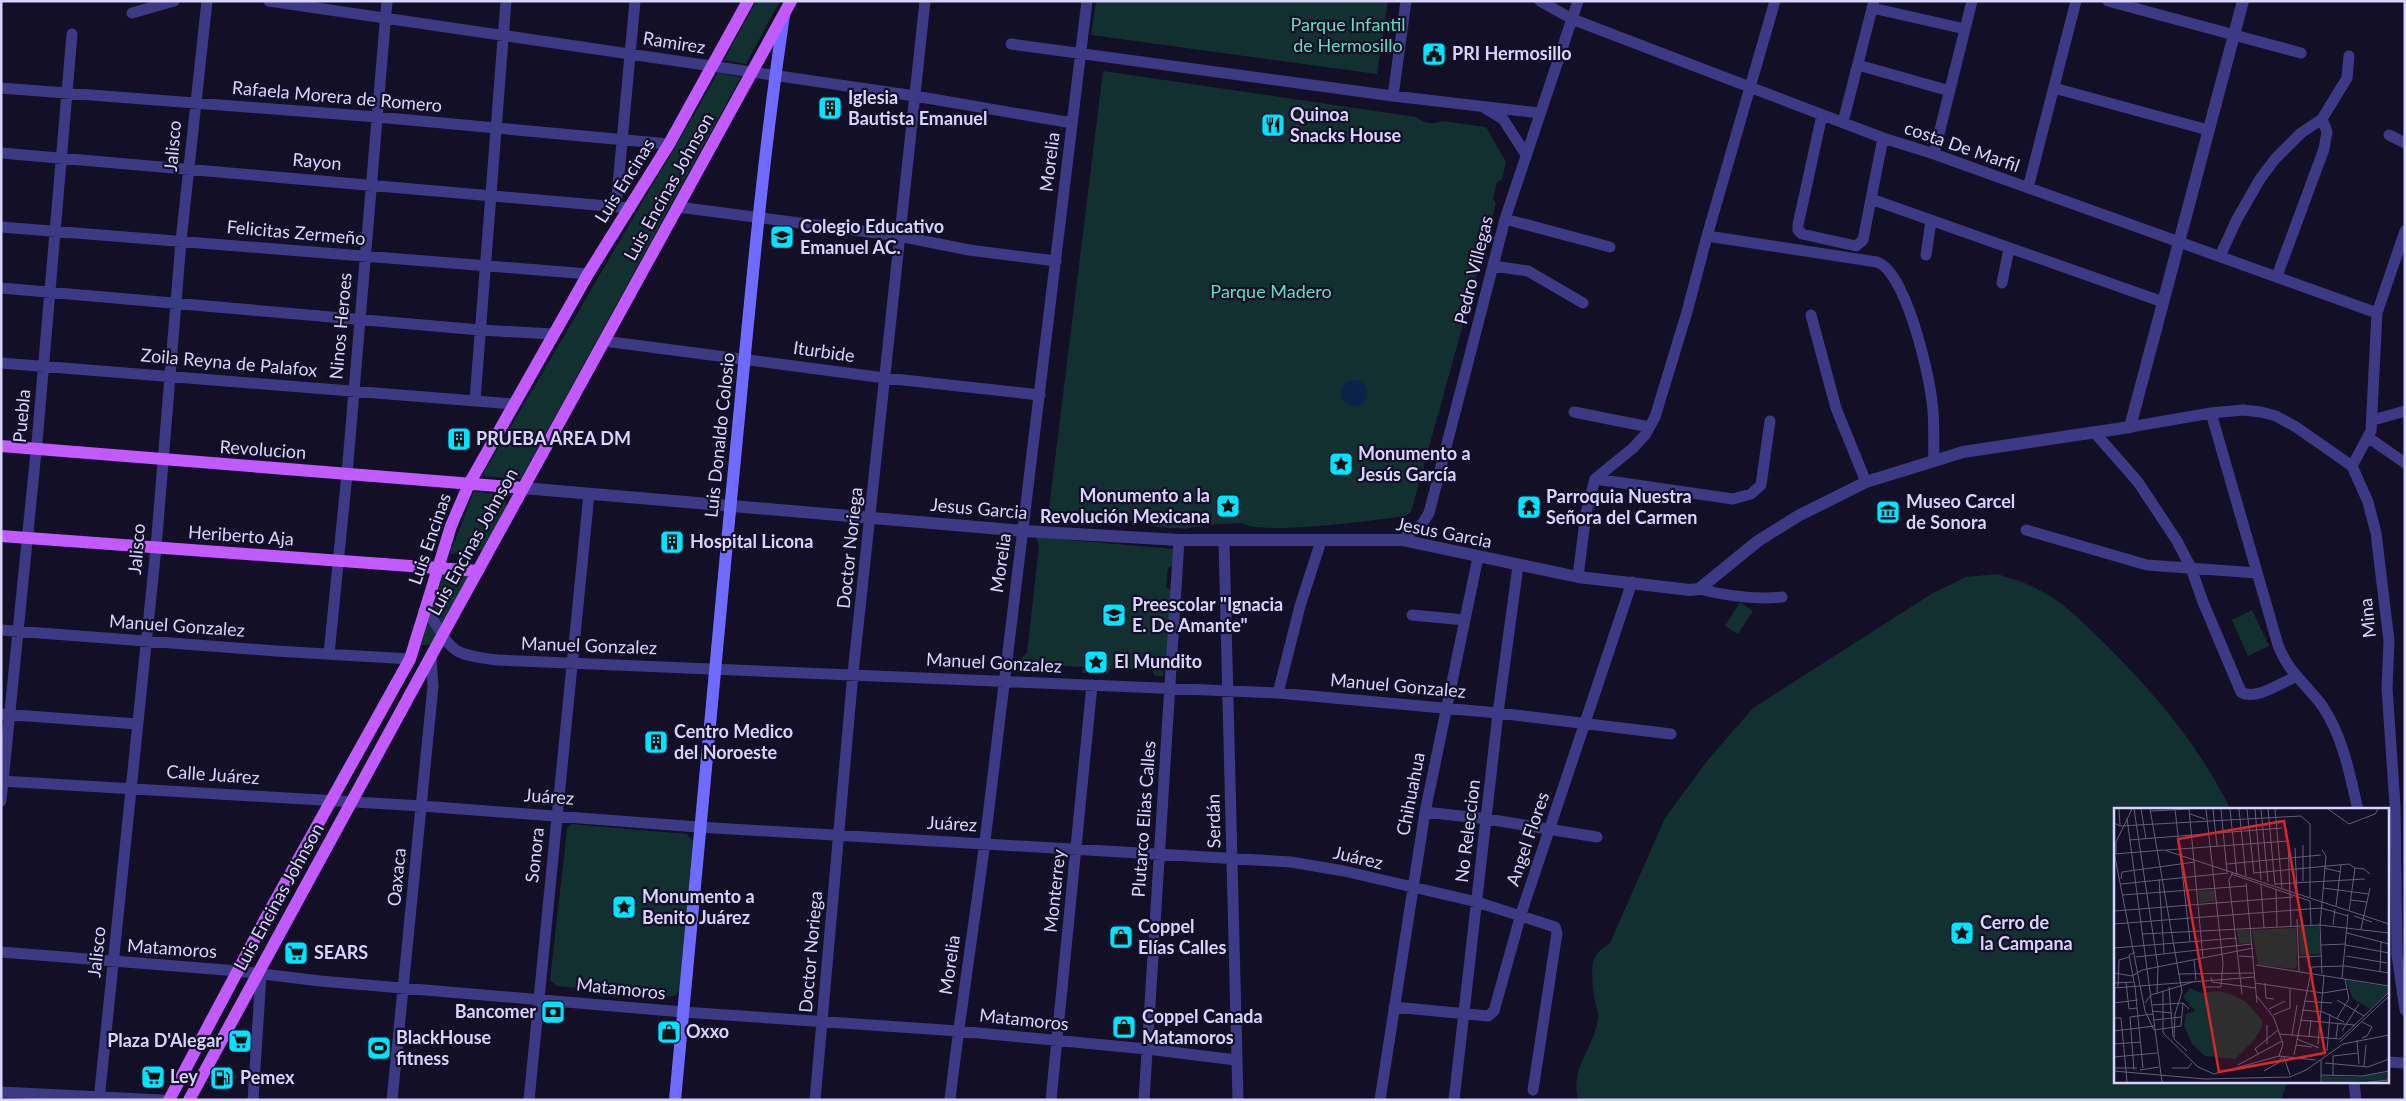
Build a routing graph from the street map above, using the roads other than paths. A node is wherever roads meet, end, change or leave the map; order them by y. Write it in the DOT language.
graph roads {
  1 [pos="174,1"];
  2 [pos="206,1"];
  3 [pos="269,1"];
  4 [pos="387,1"];
  5 [pos="506,1"];
  6 [pos="635,1"];
  7 [pos="748,1"];
  8 [pos="925,1"];
  9 [pos="1087,1"];
  10 [pos="1406,1"];
  11 [pos="1540,1"];
  12 [pos="1578,1"];
  13 [pos="1775,1"];
  14 [pos="1972,1"];
  15 [pos="2076,1"];
  16 [pos="2108,1"];
  17 [pos="2242,1"];
  18 [pos="1873,5"];
  19 [pos="788,7"];
  20 [pos="132,13"];
  21 [pos="386,17"];
  22 [pos="1572,19"];
  23 [pos="1965,29"];
  24 [pos="72,34"];
  25 [pos="503,35"];
  26 [pos="2234,36"];
  27 [pos="1011,44"];
  28 [pos="1081,53"];
  29 [pos="2301,53"];
  30 [pos="630,54"];
  31 [pos="2350,56"];
  32 [pos="1858,65"];
  33 [pos="713,66"];
  34 [pos="752,72"];
  35 [pos="775,75"];
  36 [pos="1750,87"];
  37 [pos="1,88"];
  38 [pos="2054,88"];
  39 [pos="1950,91"];
  40 [pos="67,93"];
  41 [pos="915,96"];
  42 [pos="1393,96"];
  43 [pos="195,103"];
  44 [pos="1482,106"];
  45 [pos="1540,113"];
  46 [pos="1822,115"];
  47 [pos="377,117"];
  48 [pos="2322,119"];
  49 [pos="1843,122"];
  50 [pos="1072,123"];
  51 [pos="497,128"];
  52 [pos="2208,130"];
  53 [pos="2389,135"];
  54 [pos="1884,138"];
  55 [pos="622,139"];
  56 [pos="2405,142"];
  57 [pos="669,144"];
  58 [pos="1525,153"];
  59 [pos="1,154"];
  60 [pos="1934,154"];
  61 [pos="62,159"];
  62 [pos="189,169"];
  63 [pos="372,185"];
  64 [pos="2028,188"];
  65 [pos="492,196"];
  66 [pos="1871,199"];
  67 [pos="616,207"];
  68 [pos="678,207"];
  69 [pos="630,208"];
  70 [pos="760,218"];
  71 [pos="1505,219"];
  72 [pos="1931,221"];
  73 [pos="1,227"];
  74 [pos="2405,231"];
  75 [pos="56,232"];
  76 [pos="899,236"];
  77 [pos="1707,236"];
  78 [pos="181,241"];
  79 [pos="2178,242"];
  80 [pos="1610,247"];
  81 [pos="2009,248"];
  82 [pos="1926,255"];
  83 [pos="2220,256"];
  84 [pos="365,257"];
  85 [pos="1056,261"];
  86 [pos="486,266"];
  87 [pos="1493,266"];
  88 [pos="588,274"];
  89 [pos="2277,276"];
  90 [pos="2002,283"];
  91 [pos="1,288"];
  92 [pos="50,292"];
  93 [pos="2163,302"];
  94 [pos="176,303"];
  95 [pos="1583,303"];
  96 [pos="2377,313"];
  97 [pos="1811,315"];
  98 [pos="360,319"];
  99 [pos="480,330"];
  100 [pos="553,334"];
  101 [pos="604,341"];
  102 [pos="744,358"];
  103 [pos="1,363"];
  104 [pos="44,366"];
  105 [pos="169,375"];
  106 [pos="885,378"];
  107 [pos="353,391"];
  108 [pos="1040,395"];
  109 [pos="475,400"];
  110 [pos="513,404"];
  111 [pos="2405,411"];
  112 [pos="1574,412"];
  113 [pos="2211,413"];
  114 [pos="2373,420"];
  115 [pos="1770,421"];
  116 [pos="1648,427"];
  117 [pos="2130,427"];
  118 [pos="2094,433"];
  119 [pos="2370,438"];
  120 [pos="1,446"];
  121 [pos="37,449"];
  122 [pos="163,460"];
  123 [pos="1934,460"];
  124 [pos="2405,463"];
  125 [pos="2352,466"];
  126 [pos="347,474"];
  127 [pos="1595,479"];
  128 [pos="1866,482"];
  129 [pos="469,484"];
  130 [pos="523,488"];
  131 [pos="589,494"];
  132 [pos="730,506"];
  133 [pos="872,517"];
  134 [pos="2026,530"];
  135 [pos="1024,531"];
  136 [pos="1,536"];
  137 [pos="28,537"];
  138 [pos="1179,540"];
  139 [pos="1402,540"];
  140 [pos="1224,541"];
  141 [pos="1321,541"];
  142 [pos="156,548"];
  143 [pos="1478,557"];
  144 [pos="338,562"];
  145 [pos="1518,566"];
  146 [pos="2191,568"];
  147 [pos="437,569"];
  148 [pos="478,571"];
  149 [pos="2257,573"];
  150 [pos="1578,577"];
  151 [pos="1632,582"];
  152 [pos="1699,589"];
  153 [pos="1782,597"];
  154 [pos="426,609"];
  155 [pos="1412,614"];
  156 [pos="1465,620"];
  157 [pos="1,630"];
  158 [pos="18,632"];
  159 [pos="443,634"];
  160 [pos="146,641"];
  161 [pos="329,654"];
  162 [pos="431,658"];
  163 [pos="410,659"];
  164 [pos="572,663"];
  165 [pos="715,669"];
  166 [pos="853,673"];
  167 [pos="2295,677"];
  168 [pos="1002,681"];
  169 [pos="1092,685"];
  170 [pos="1170,688"];
  171 [pos="1229,691"];
  172 [pos="1278,693"];
  173 [pos="1446,708"];
  174 [pos="1498,713"];
  175 [pos="6,714"];
  176 [pos="137,724"];
  177 [pos="1585,724"];
  178 [pos="1671,734"];
  179 [pos="2,781"];
  180 [pos="131,788"];
  181 [pos="1,801"];
  182 [pos="330,801"];
  183 [pos="350,802"];
  184 [pos="2400,803"];
  185 [pos="422,806"];
  186 [pos="2357,808"];
  187 [pos="1425,812"];
  188 [pos="557,816"];
  189 [pos="1487,819"];
  190 [pos="698,827"];
  191 [pos="1548,830"];
  192 [pos="839,836"];
  193 [pos="1597,837"];
  194 [pos="984,843"];
  195 [pos="1076,851"];
  196 [pos="1159,855"];
  197 [pos="1233,859"];
  198 [pos="1412,888"];
  199 [pos="1477,902"];
  200 [pos="1521,914"];
  201 [pos="1,952"];
  202 [pos="2392,954"];
  203 [pos="114,962"];
  204 [pos="238,971"];
  205 [pos="259,973"];
  206 [pos="403,988"];
  207 [pos="540,999"];
  208 [pos="1394,1007"];
  209 [pos="2405,1010"];
  210 [pos="683,1012"];
  211 [pos="1464,1015"];
  212 [pos="823,1022"];
  213 [pos="958,1031"];
  214 [pos="1057,1041"];
  215 [pos="1147,1049"];
  216 [pos="1236,1060"];
  217 [pos="2388,1062"];
  218 [pos="2405,1063"];
  219 [pos="2354,1084"];
  220 [pos="1533,1090"];
  221 [pos="1,1092"];
  222 [pos="99,1099"];
  223 [pos="161,1100"];
  224 [pos="169,1100"];
  225 [pos="189,1100"];
  226 [pos="253,1100"];
  227 [pos="392,1100"];
  228 [pos="529,1100"];
  229 [pos="675,1100"];
  230 [pos="815,1100"];
  231 [pos="950,1100"];
  232 [pos="1051,1100"];
  233 [pos="1144,1100"];
  234 [pos="1238,1100"];
  235 [pos="1380,1100"];
  236 [pos="1454,1100"];
  237 [pos="2356,1100"];
  1 -- 20 [label="street"];
  2 -- 43 [label="street, Jalisco"];
  3 -- 21 [label="street, Ramirez"];
  4 -- 21 [label="street, Ninos Heroes"];
  5 -- 25 [label="street"];
  6 -- 30 [label="street"];
  7 -- 33 [label="main road, Luis Encinas"];
  8 -- 41 [label="street, Doctor Noriega"];
  9 -- 28 [label="street, Morelia"];
  10 -- 42 [label="street"];
  11 -- 22 [label="street, costa De Marfil"];
  12 -- 22 [label="street, Pedro Villegas"];
  13 -- 36 [label="street"];
  14 -- 23 [label="street"];
  15 -- 38 [label="street"];
  16 -- 26 [label="street"];
  17 -- 26 [label="street"];
  18 -- 23 [label="street"];
  18 -- 32 [label="street"];
  19 -- 34 [label="main road, Luis Encinas Johnson"];
  19 -- 35 [label="main road, Luis Donaldo Colosio"];
  21 -- 25 [label="street, Ramirez"];
  21 -- 47 [label="street, Ninos Heroes"];
  22 -- 36 [label="street, costa De Marfil"];
  22 -- 45 [label="street, Pedro Villegas"];
  23 -- 39 [label="street"];
  24 -- 40 [label="street, Puebla"];
  25 -- 30 [label="street, Ramirez"];
  25 -- 51 [label="street"];
  26 -- 29 [label="street"];
  26 -- 52 [label="street"];
  27 -- 28 [label="street"];
  28 -- 42 [label="street"];
  28 -- 50 [label="street, Morelia"];
  30 -- 33 [label="street, Ramirez"];
  30 -- 55 [label="street"];
  31 -- 48 [label="street"];
  32 -- 39 [label="street"];
  32 -- 49 [label="street"];
  33 -- 34 [label="street, Ramirez"];
  33 -- 57 [label="main road, Luis Encinas"];
  34 -- 35 [label="street, Ramirez"];
  34 -- 68 [label="main road, Luis Encinas Johnson"];
  35 -- 41 [label="street, Ramirez"];
  35 -- 70 [label="main road, Luis Donaldo Colosio"];
  36 -- 46 [label="street, costa De Marfil"];
  36 -- 77 [label="street"];
  37 -- 40 [label="street, Rafaela Morera de Romero"];
  38 -- 52 [label="street"];
  38 -- 64 [label="street"];
  39 -- 60 [label="street"];
  40 -- 43 [label="street, Rafaela Morera de Romero"];
  40 -- 61 [label="street, Puebla"];
  41 -- 50 [label="street, Ramirez"];
  41 -- 76 [label="street, Doctor Noriega"];
  42 -- 44 [label="street"];
  43 -- 47 [label="street, Rafaela Morera de Romero"];
  43 -- 62 [label="street, Jalisco"];
  44 -- 45 [label="street"];
  44 -- 58 [label="street"];
  45 -- 58 [label="street, Pedro Villegas"];
  46 -- 49 [label="street, costa De Marfil"];
  46 -- 66 [label="street"];
  47 -- 51 [label="street, Rafaela Morera de Romero"];
  47 -- 63 [label="street, Ninos Heroes"];
  48 -- 83 [label="street"];
  48 -- 89 [label="street"];
  49 -- 54 [label="street, costa De Marfil"];
  50 -- 85 [label="street, Morelia"];
  51 -- 55 [label="street, Rafaela Morera de Romero"];
  51 -- 65 [label="street"];
  52 -- 79 [label="street"];
  53 -- 56 [label="street"];
  54 -- 60 [label="street, costa De Marfil"];
  54 -- 66 [label="street"];
  55 -- 57 [label="street, Rafaela Morera de Romero"];
  55 -- 67 [label="street"];
  57 -- 69 [label="main road, Luis Encinas"];
  58 -- 71 [label="street, Pedro Villegas"];
  59 -- 61 [label="street, Rayon"];
  60 -- 64 [label="street, costa De Marfil"];
  61 -- 62 [label="street, Rayon"];
  61 -- 75 [label="street, Puebla"];
  62 -- 63 [label="street, Rayon"];
  62 -- 78 [label="street, Jalisco"];
  63 -- 65 [label="street, Rayon"];
  63 -- 84 [label="street, Ninos Heroes"];
  64 -- 79 [label="street, costa De Marfil"];
  65 -- 67 [label="street, Rayon"];
  65 -- 86 [label="street"];
  66 -- 72 [label="street"];
  67 -- 69 [label="street, Rayon"];
  68 -- 70 [label="street"];
  68 -- 101 [label="main road, Luis Encinas Johnson"];
  69 -- 88 [label="main road, Luis Encinas"];
  70 -- 76 [label="street"];
  70 -- 102 [label="main road, Luis Donaldo Colosio"];
  71 -- 80 [label="street"];
  71 -- 87 [label="street, Pedro Villegas"];
  72 -- 81 [label="street"];
  72 -- 82 [label="street"];
  73 -- 75 [label="street, Felicitas Zermeño"];
  74 -- 96 [label="street"];
  75 -- 78 [label="street, Felicitas Zermeño"];
  75 -- 92 [label="street, Puebla"];
  76 -- 85 [label="street"];
  76 -- 106 [label="street, Doctor Noriega"];
  77 -- 116 [label="street"];
  77 -- 123 [label="street"];
  78 -- 84 [label="street, Felicitas Zermeño"];
  78 -- 94 [label="street, Jalisco"];
  79 -- 83 [label="street, costa De Marfil"];
  79 -- 93 [label="street"];
  81 -- 90 [label="street"];
  81 -- 93 [label="street"];
  83 -- 89 [label="street, costa De Marfil"];
  84 -- 86 [label="street, Felicitas Zermeño"];
  84 -- 98 [label="street, Ninos Heroes"];
  85 -- 108 [label="street, Morelia"];
  86 -- 88 [label="street, Felicitas Zermeño"];
  86 -- 99 [label="street"];
  87 -- 95 [label="street"];
  87 -- 139 [label="street, Pedro Villegas"];
  88 -- 100 [label="main road, Luis Encinas"];
  89 -- 96 [label="street, costa De Marfil"];
  91 -- 92 [label="street"];
  92 -- 94 [label="street"];
  92 -- 104 [label="street, Puebla"];
  93 -- 117 [label="street"];
  94 -- 98 [label="street"];
  94 -- 105 [label="street, Jalisco"];
  96 -- 114 [label="street"];
  97 -- 128 [label="street"];
  98 -- 99 [label="street"];
  98 -- 107 [label="street, Ninos Heroes"];
  99 -- 100 [label="street"];
  99 -- 109 [label="street"];
  100 -- 110 [label="main road, Luis Encinas"];
  101 -- 102 [label="street, Iturbide"];
  101 -- 130 [label="main road, Luis Encinas Johnson"];
  102 -- 106 [label="street, Iturbide"];
  102 -- 132 [label="main road, Luis Donaldo Colosio"];
  103 -- 104 [label="street, Zoila Reyna de Palafox"];
  104 -- 105 [label="street, Zoila Reyna de Palafox"];
  104 -- 121 [label="street, Puebla"];
  105 -- 107 [label="street, Zoila Reyna de Palafox"];
  105 -- 122 [label="street, Jalisco"];
  106 -- 108 [label="street, Iturbide"];
  106 -- 133 [label="street, Doctor Noriega"];
  107 -- 109 [label="street, Zoila Reyna de Palafox"];
  107 -- 126 [label="street, Ninos Heroes"];
  108 -- 135 [label="street, Morelia"];
  109 -- 110 [label="street, Zoila Reyna de Palafox"];
  110 -- 129 [label="main road, Luis Encinas"];
  111 -- 114 [label="street"];
  112 -- 116 [label="street"];
  113 -- 117 [label="street, Mina"];
  113 -- 125 [label="street, Mina"];
  113 -- 149 [label="street"];
  114 -- 119 [label="street"];
  115 -- 127 [label="street"];
  116 -- 127 [label="street"];
  117 -- 118 [label="street"];
  118 -- 123 [label="street"];
  118 -- 146 [label="street"];
  119 -- 124 [label="street"];
  119 -- 125 [label="street"];
  120 -- 121 [label="main road, Revolucion"];
  121 -- 122 [label="main road, Revolucion"];
  121 -- 137 [label="street, Puebla"];
  122 -- 126 [label="main road, Revolucion"];
  122 -- 142 [label="street, Jalisco"];
  123 -- 128 [label="street"];
  125 -- 184 [label="street, Mina"];
  126 -- 129 [label="main road, Revolucion"];
  126 -- 144 [label="street, Ninos Heroes"];
  127 -- 150 [label="street"];
  128 -- 152 [label="street"];
  129 -- 130 [label="main road, Revolucion"];
  129 -- 147 [label="main road, Luis Encinas"];
  130 -- 131 [label="street, Jesus Garcia"];
  130 -- 148 [label="main road, Luis Encinas Johnson"];
  131 -- 132 [label="street, Jesus Garcia"];
  131 -- 164 [label="street, Sonora"];
  132 -- 133 [label="street, Jesus Garcia"];
  132 -- 165 [label="main road, Luis Donaldo Colosio"];
  133 -- 135 [label="street, Jesus Garcia"];
  133 -- 166 [label="street, Doctor Noriega"];
  134 -- 146 [label="street"];
  135 -- 138 [label="street, Jesus Garcia"];
  135 -- 168 [label="street, Morelia"];
  136 -- 137 [label="main road, Heriberto Aja"];
  137 -- 142 [label="main road, Heriberto Aja"];
  137 -- 158 [label="street, Puebla"];
  138 -- 140 [label="street, Jesus Garcia"];
  138 -- 170 [label="street, Plutarco Elias Calles"];
  139 -- 141 [label="street, Jesus Garcia"];
  139 -- 143 [label="street, Jesus Garcia"];
  140 -- 141 [label="street, Jesus Garcia"];
  140 -- 171 [label="street, Serdán"];
  141 -- 172 [label="street"];
  142 -- 144 [label="main road, Heriberto Aja"];
  142 -- 160 [label="street, Jalisco"];
  143 -- 145 [label="street, Jesus Garcia"];
  143 -- 156 [label="street, Chihuahua"];
  144 -- 147 [label="main road, Heriberto Aja"];
  144 -- 161 [label="street, Ninos Heroes"];
  145 -- 150 [label="street, Jesus Garcia"];
  145 -- 174 [label="street, No Releccion"];
  146 -- 149 [label="street"];
  146 -- 167 [label="street"];
  147 -- 148 [label="main road, Heriberto Aja"];
  147 -- 154 [label="main road, Luis Encinas"];
  148 -- 159 [label="main road, Luis Encinas Johnson"];
  149 -- 167 [label="street"];
  150 -- 151 [label="street, Jesus Garcia"];
  151 -- 152 [label="street, Jesus Garcia"];
  151 -- 177 [label="street, Angel Flores"];
  152 -- 153 [label="street"];
  154 -- 159 [label="street, Manuel Gonzalez"];
  154 -- 163 [label="main road, Luis Encinas"];
  155 -- 156 [label="street"];
  156 -- 173 [label="street, Chihuahua"];
  157 -- 158 [label="street, Manuel Gonzalez"];
  158 -- 160 [label="street, Manuel Gonzalez"];
  158 -- 175 [label="street, Puebla"];
  159 -- 162 [label="main road, Luis Encinas Johnson"];
  159 -- 164 [label="street, Manuel Gonzalez"];
  160 -- 161 [label="street, Manuel Gonzalez"];
  160 -- 176 [label="street, Jalisco"];
  161 -- 163 [label="street, Manuel Gonzalez"];
  162 -- 183 [label="main road, Luis Encinas Johnson"];
  162 -- 185 [label="street, Oaxaca"];
  163 -- 182 [label="main road, Luis Encinas"];
  164 -- 165 [label="street, Manuel Gonzalez"];
  164 -- 188 [label="street, Sonora"];
  165 -- 166 [label="street, Manuel Gonzalez"];
  165 -- 190 [label="main road, Luis Donaldo Colosio"];
  166 -- 168 [label="street, Manuel Gonzalez"];
  166 -- 192 [label="street, Doctor Noriega"];
  167 -- 186 [label="street"];
  168 -- 169 [label="street, Manuel Gonzalez"];
  168 -- 194 [label="street, Morelia"];
  169 -- 170 [label="street, Manuel Gonzalez"];
  169 -- 195 [label="street, Monterrey"];
  170 -- 171 [label="street, Manuel Gonzalez"];
  170 -- 196 [label="street, Plutarco Elias Calles"];
  171 -- 172 [label="street, Manuel Gonzalez"];
  171 -- 197 [label="street, Serdán"];
  172 -- 173 [label="street, Manuel Gonzalez"];
  173 -- 174 [label="street, Manuel Gonzalez"];
  173 -- 187 [label="street, Chihuahua"];
  174 -- 177 [label="street, Manuel Gonzalez"];
  174 -- 189 [label="street, No Releccion"];
  175 -- 176 [label="street"];
  175 -- 179 [label="street, Puebla"];
  176 -- 180 [label="street, Jalisco"];
  177 -- 178 [label="street, Manuel Gonzalez"];
  177 -- 191 [label="street, Angel Flores"];
  179 -- 180 [label="street, Calle Juárez"];
  179 -- 181 [label="street, Puebla"];
  180 -- 182 [label="street, Calle Juárez"];
  180 -- 203 [label="street, Jalisco"];
  182 -- 183 [label="street, Calle Juárez"];
  182 -- 204 [label="main road, Luis Encinas"];
  183 -- 185 [label="street, Calle Juárez"];
  183 -- 205 [label="main road, Luis Encinas Johnson"];
  184 -- 202 [label="street, Mina"];
  185 -- 188 [label="street, Juárez"];
  185 -- 206 [label="street, Oaxaca"];
  187 -- 189 [label="street"];
  187 -- 198 [label="street, Chihuahua"];
  188 -- 190 [label="street, Juárez"];
  188 -- 207 [label="street, Sonora"];
  189 -- 191 [label="street"];
  189 -- 199 [label="street, No Releccion"];
  190 -- 192 [label="street, Juárez"];
  190 -- 210 [label="main road, Luis Donaldo Colosio"];
  191 -- 193 [label="street"];
  191 -- 200 [label="street, Angel Flores"];
  192 -- 194 [label="street, Juárez"];
  192 -- 212 [label="street, Doctor Noriega"];
  194 -- 195 [label="street, Juárez"];
  194 -- 213 [label="street, Morelia"];
  195 -- 196 [label="street, Juárez"];
  195 -- 214 [label="street, Monterrey"];
  196 -- 197 [label="street, Juárez"];
  196 -- 215 [label="street, Plutarco Elias Calles"];
  197 -- 198 [label="street, Juárez"];
  197 -- 216 [label="street, Serdán"];
  198 -- 199 [label="street, Juárez"];
  198 -- 208 [label="street, Chihuahua"];
  199 -- 200 [label="street, Juárez"];
  199 -- 211 [label="street, No Releccion"];
  200 -- 211 [label="street, Angel Flores"];
  200 -- 220 [label="street, Juárez"];
  201 -- 203 [label="street, Matamoros"];
  202 -- 209 [label="street, Mina"];
  203 -- 204 [label="street, Matamoros"];
  203 -- 222 [label="street, Jalisco"];
  204 -- 205 [label="street, Matamoros"];
  204 -- 224 [label="main road, Luis Encinas"];
  205 -- 206 [label="street, Matamoros"];
  205 -- 225 [label="main road, Luis Encinas Johnson"];
  205 -- 226 [label="street"];
  206 -- 207 [label="street, Matamoros"];
  206 -- 227 [label="street, Oaxaca"];
  207 -- 210 [label="street, Matamoros"];
  207 -- 228 [label="street, Sonora"];
  208 -- 211 [label="street, Angel Flores"];
  208 -- 235 [label="street, Chihuahua"];
  210 -- 212 [label="street, Matamoros"];
  210 -- 229 [label="main road, Luis Donaldo Colosio"];
  211 -- 236 [label="street, No Releccion"];
  212 -- 213 [label="street, Matamoros"];
  212 -- 230 [label="street, Doctor Noriega"];
  213 -- 214 [label="street, Matamoros"];
  213 -- 231 [label="street, Morelia"];
  214 -- 215 [label="street, Matamoros"];
  214 -- 232 [label="street, Monterrey"];
  215 -- 216 [label="street, Matamoros"];
  215 -- 233 [label="street, Plutarco Elias Calles"];
  216 -- 234 [label="street, Serdán"];
  217 -- 218 [label="street"];
  219 -- 237 [label="street"];
  221 -- 222 [label="street"];
  222 -- 223 [label="street"];
}
